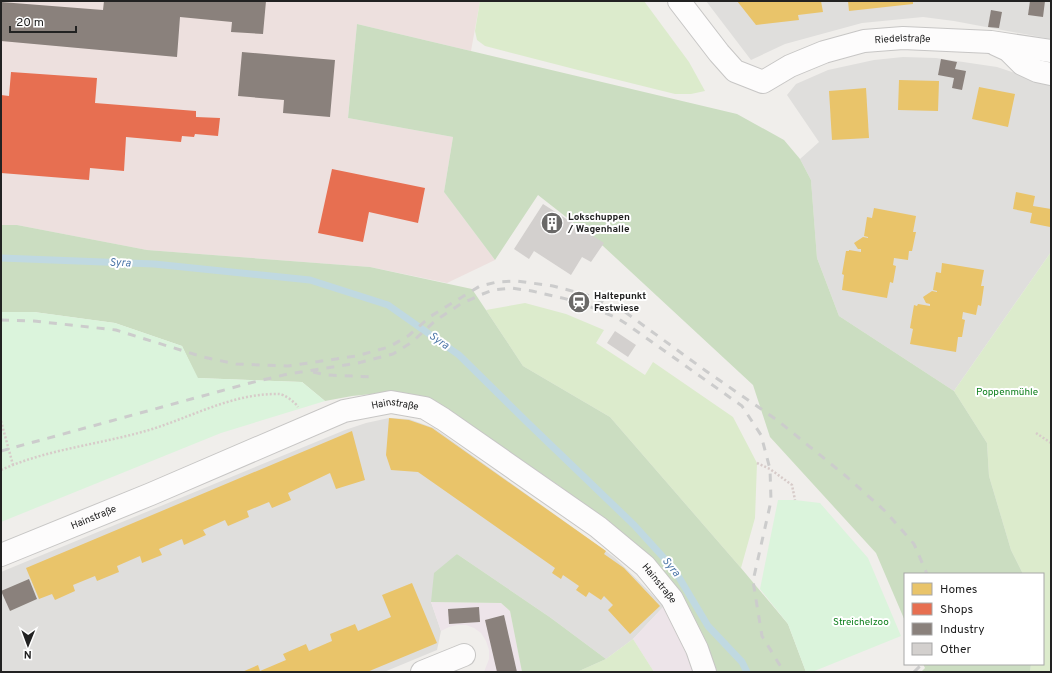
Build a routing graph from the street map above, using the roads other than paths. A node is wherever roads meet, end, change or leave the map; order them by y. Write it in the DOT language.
graph roads {
  1 [pos="679,1"];
  2 [pos="991,42"];
  3 [pos="1051,51"];
  4 [pos="1051,74"];
  5 [pos="1,555"];
  6 [pos="464,655"];
  7 [pos="422,672"];
  8 [pos="705,672"];
  1 -- 2 [label="street, Riedelstraße"];
  2 -- 3 [label="street, Riedelstraße"];
  2 -- 4 [label="street"];
  5 -- 8 [label="street, Hainstraße"];
  6 -- 7 [label="street"];
}
